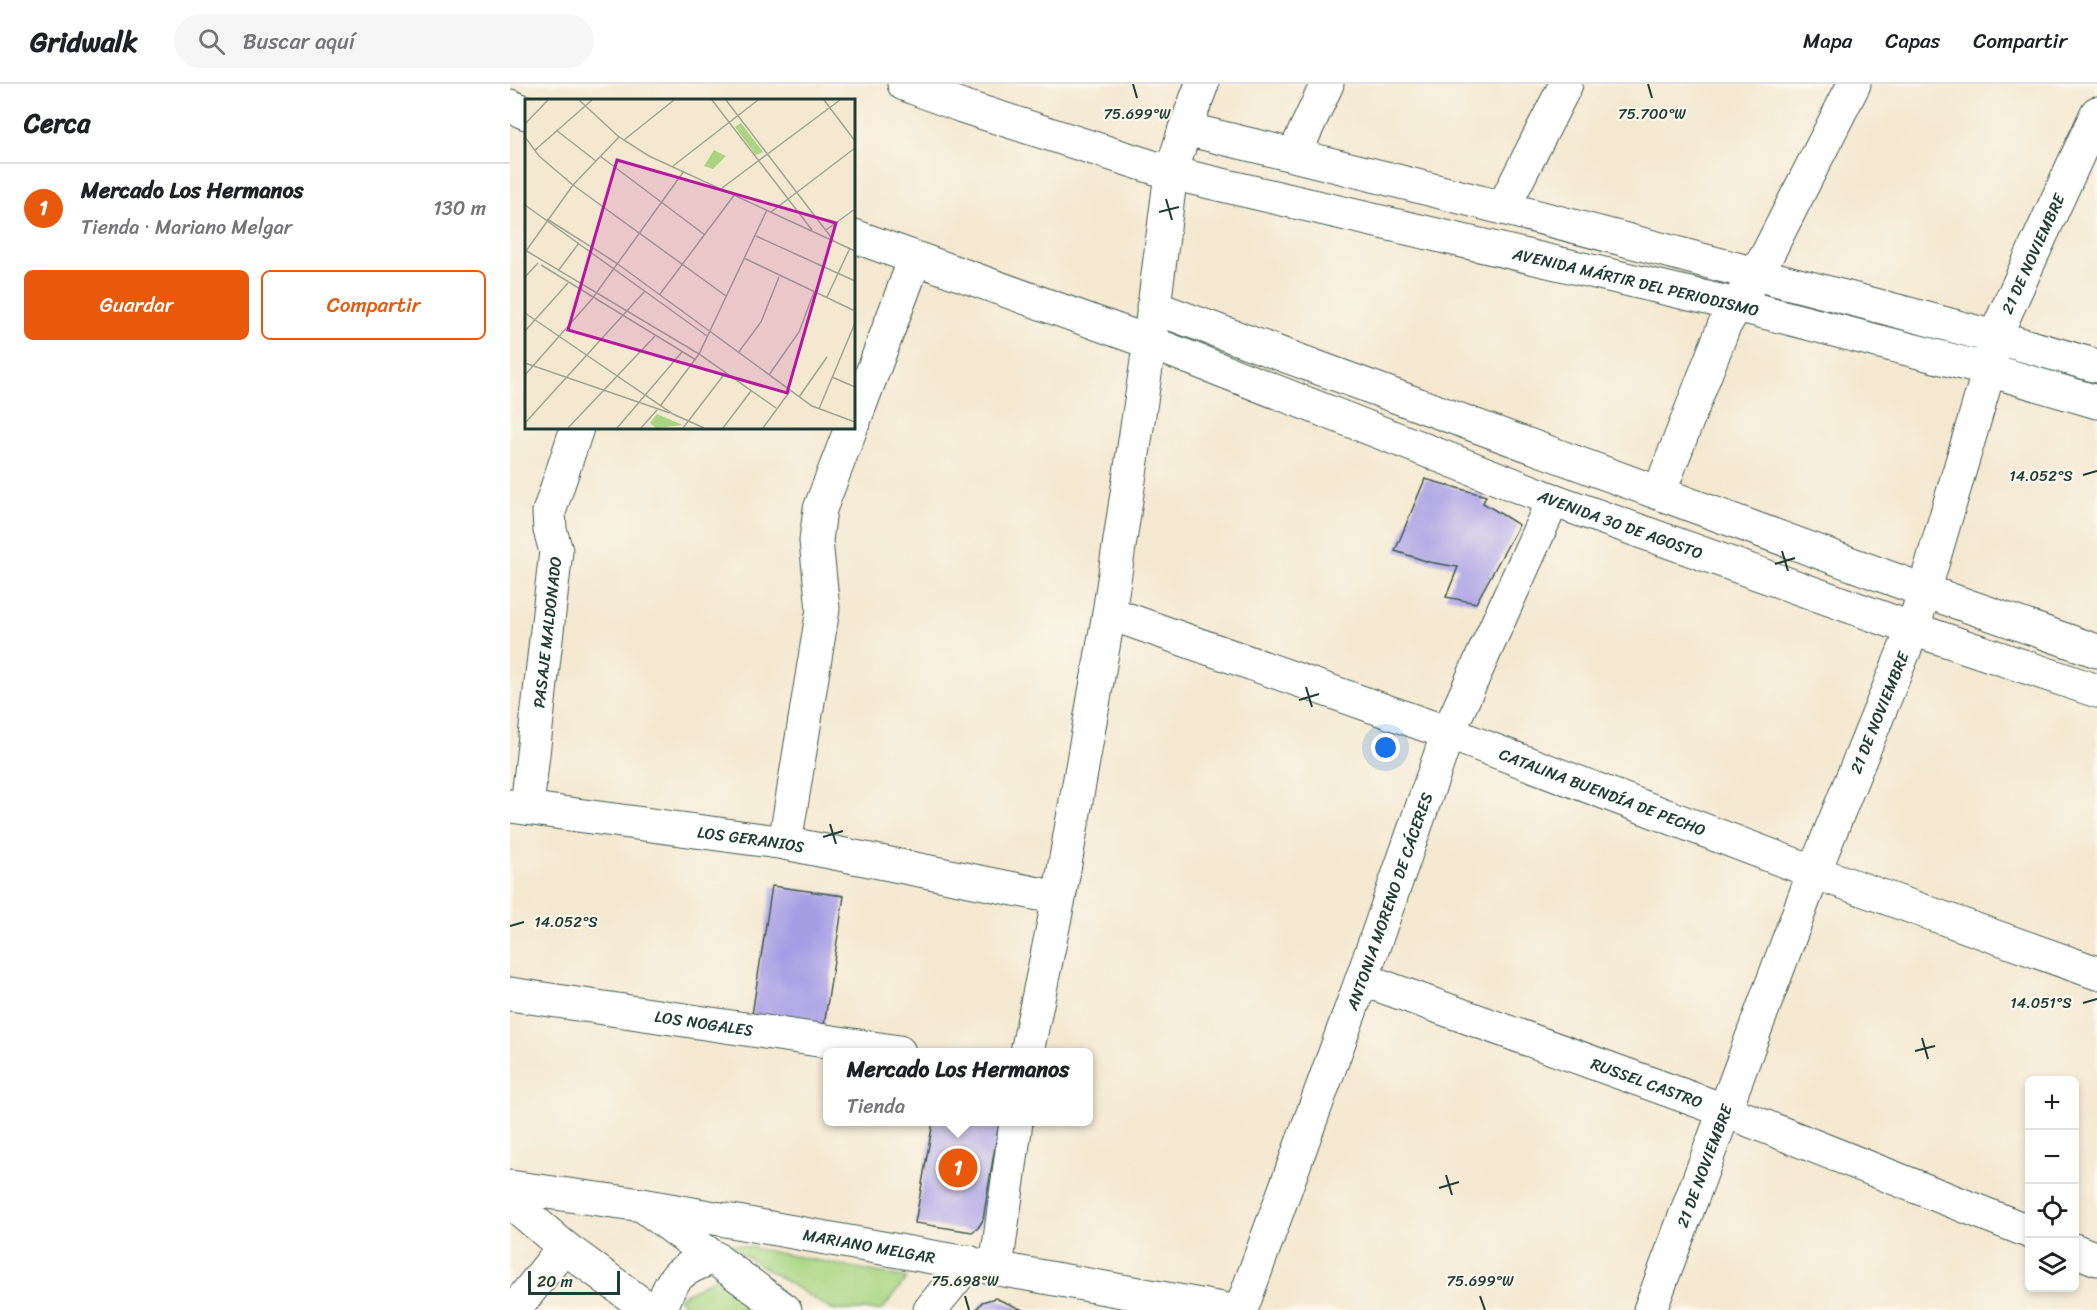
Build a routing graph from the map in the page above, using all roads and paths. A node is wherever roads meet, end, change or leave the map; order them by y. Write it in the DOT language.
graph roads {
  1 [pos="904,84"];
  2 [pos="1202,84"];
  3 [pos="1327,84"];
  4 [pos="1566,84"];
  5 [pos="1854,84"];
  6 [pos="966,95"];
  7 [pos="510,106"];
  8 [pos="525,113"];
  9 [pos="2097,113"];
  10 [pos="1185,129"];
  11 [pos="1294,155"];
  12 [pos="1171,172"];
  13 [pos="1503,208"];
  14 [pos="855,236"];
  15 [pos="915,259"];
  16 [pos="1756,274"];
  17 [pos="1737,305"];
  18 [pos="1153,306"];
  19 [pos="1995,336"];
  20 [pos="1149,342"];
  21 [pos="2097,366"];
  22 [pos="1989,370"];
  23 [pos="2097,402"];
  24 [pos="855,418"];
  25 [pos="577,429"];
  26 [pos="851,429"];
  27 [pos="1659,493"];
  28 [pos="1553,500"];
  29 [pos="1925,591"];
  30 [pos="1109,613"];
  31 [pos="1913,629"];
  32 [pos="2097,651"];
  33 [pos="2097,690"];
  34 [pos="1449,733"];
  35 [pos="518,807"];
  36 [pos="785,843"];
  37 [pos="1814,872"];
  38 [pos="1059,898"];
  39 [pos="2097,973"];
  40 [pos="1362,979"];
  41 [pos="510,994"];
  42 [pos="866,1048"];
  43 [pos="1028,1048"];
  44 [pos="1726,1111"];
  45 [pos="1015,1126"];
  46 [pos="510,1186"];
  47 [pos="510,1202"];
  48 [pos="642,1205"];
  49 [pos="2025,1230"];
  50 [pos="564,1247"];
  51 [pos="2079,1252"];
  52 [pos="714,1257"];
  53 [pos="2097,1259"];
  54 [pos="982,1265"];
  55 [pos="514,1310"];
  56 [pos="650,1310"];
  57 [pos="662,1310"];
  58 [pos="785,1310"];
  59 [pos="930,1310"];
  60 [pos="1228,1310"];
  61 [pos="1241,1310"];
  62 [pos="1650,1310"];
  1 -- 6 [label="street, AVENIDA MÁRTIR DEL PERIODISMO"];
  2 -- 10 [label="street"];
  3 -- 11 [label="street"];
  4 -- 13 [label="street"];
  5 -- 16 [label="street"];
  6 -- 12 [label="street, AVENIDA MÁRTIR DEL PERIODISMO"];
  7 -- 8 [label="street"];
  9 -- 19 [label="street, 21 DE NOVIEMBRE"];
  10 -- 11 [label="street, AVENIDA MÁRTIR DEL PERIODISMO"];
  10 -- 12 [label="street"];
  11 -- 13 [label="street, AVENIDA MÁRTIR DEL PERIODISMO"];
  12 -- 17 [label="street, AVENIDA MÁRTIR DEL PERIODISMO"];
  12 -- 18 [label="street"];
  13 -- 16 [label="street, AVENIDA MÁRTIR DEL PERIODISMO"];
  14 -- 15 [label="street, AVENIDA 30 DE AGOSTO"];
  15 -- 20 [label="street, AVENIDA 30 DE AGOSTO"];
  15 -- 24 [label="street"];
  16 -- 17 [label="street"];
  16 -- 19 [label="street, AVENIDA MÁRTIR DEL PERIODISMO"];
  17 -- 22 [label="street, AVENIDA MÁRTIR DEL PERIODISMO"];
  17 -- 27 [label="street"];
  18 -- 20 [label="street"];
  18 -- 27 [label="street"];
  19 -- 21 [label="street, AVENIDA MÁRTIR DEL PERIODISMO"];
  19 -- 22 [label="street, 21 DE NOVIEMBRE"];
  20 -- 28 [label="street, AVENIDA 30 DE AGOSTO"];
  20 -- 30 [label="street"];
  22 -- 23 [label="street, AVENIDA MÁRTIR DEL PERIODISMO"];
  22 -- 29 [label="street, 21 DE NOVIEMBRE"];
  25 -- 35 [label="street, PASAJE MALDONADO"];
  26 -- 36 [label="street"];
  27 -- 29 [label="street"];
  28 -- 31 [label="street, AVENIDA 30 DE AGOSTO"];
  28 -- 34 [label="street, ANTONIA MORENO DE CÁCERES"];
  29 -- 31 [label="street, 21 DE NOVIEMBRE"];
  29 -- 32 [label="street"];
  30 -- 34 [label="street, CATALINA BUENDÍA DE PECHO"];
  30 -- 38 [label="street"];
  31 -- 33 [label="street, AVENIDA 30 DE AGOSTO"];
  31 -- 37 [label="street, 21 DE NOVIEMBRE"];
  34 -- 37 [label="street, CATALINA BUENDÍA DE PECHO"];
  34 -- 40 [label="street, ANTONIA MORENO DE CÁCERES"];
  35 -- 36 [label="street, LOS GERANIOS"];
  36 -- 38 [label="street, LOS GERANIOS"];
  37 -- 39 [label="street, CATALINA BUENDÍA DE PECHO"];
  37 -- 44 [label="street, 21 DE NOVIEMBRE"];
  38 -- 43 [label="street"];
  40 -- 44 [label="street, RUSSEL CASTRO"];
  40 -- 61 [label="street, ANTONIA MORENO DE CÁCERES"];
  41 -- 42 [label="street, LOS NOGALES"];
  44 -- 49 [label="street, RUSSEL CASTRO"];
  44 -- 62 [label="street, 21 DE NOVIEMBRE"];
  45 -- 54 [label="street"];
  46 -- 48 [label="street, MARIANO MELGAR"];
  47 -- 50 [label="street"];
  48 -- 52 [label="street"];
  48 -- 54 [label="street, MARIANO MELGAR"];
  50 -- 55 [label="street"];
  50 -- 56 [label="street"];
  51 -- 53 [label="street"];
  52 -- 57 [label="street"];
  52 -- 58 [label="street"];
  54 -- 59 [label="street"];
  54 -- 60 [label="street, MARIANO MELGAR"];
}
